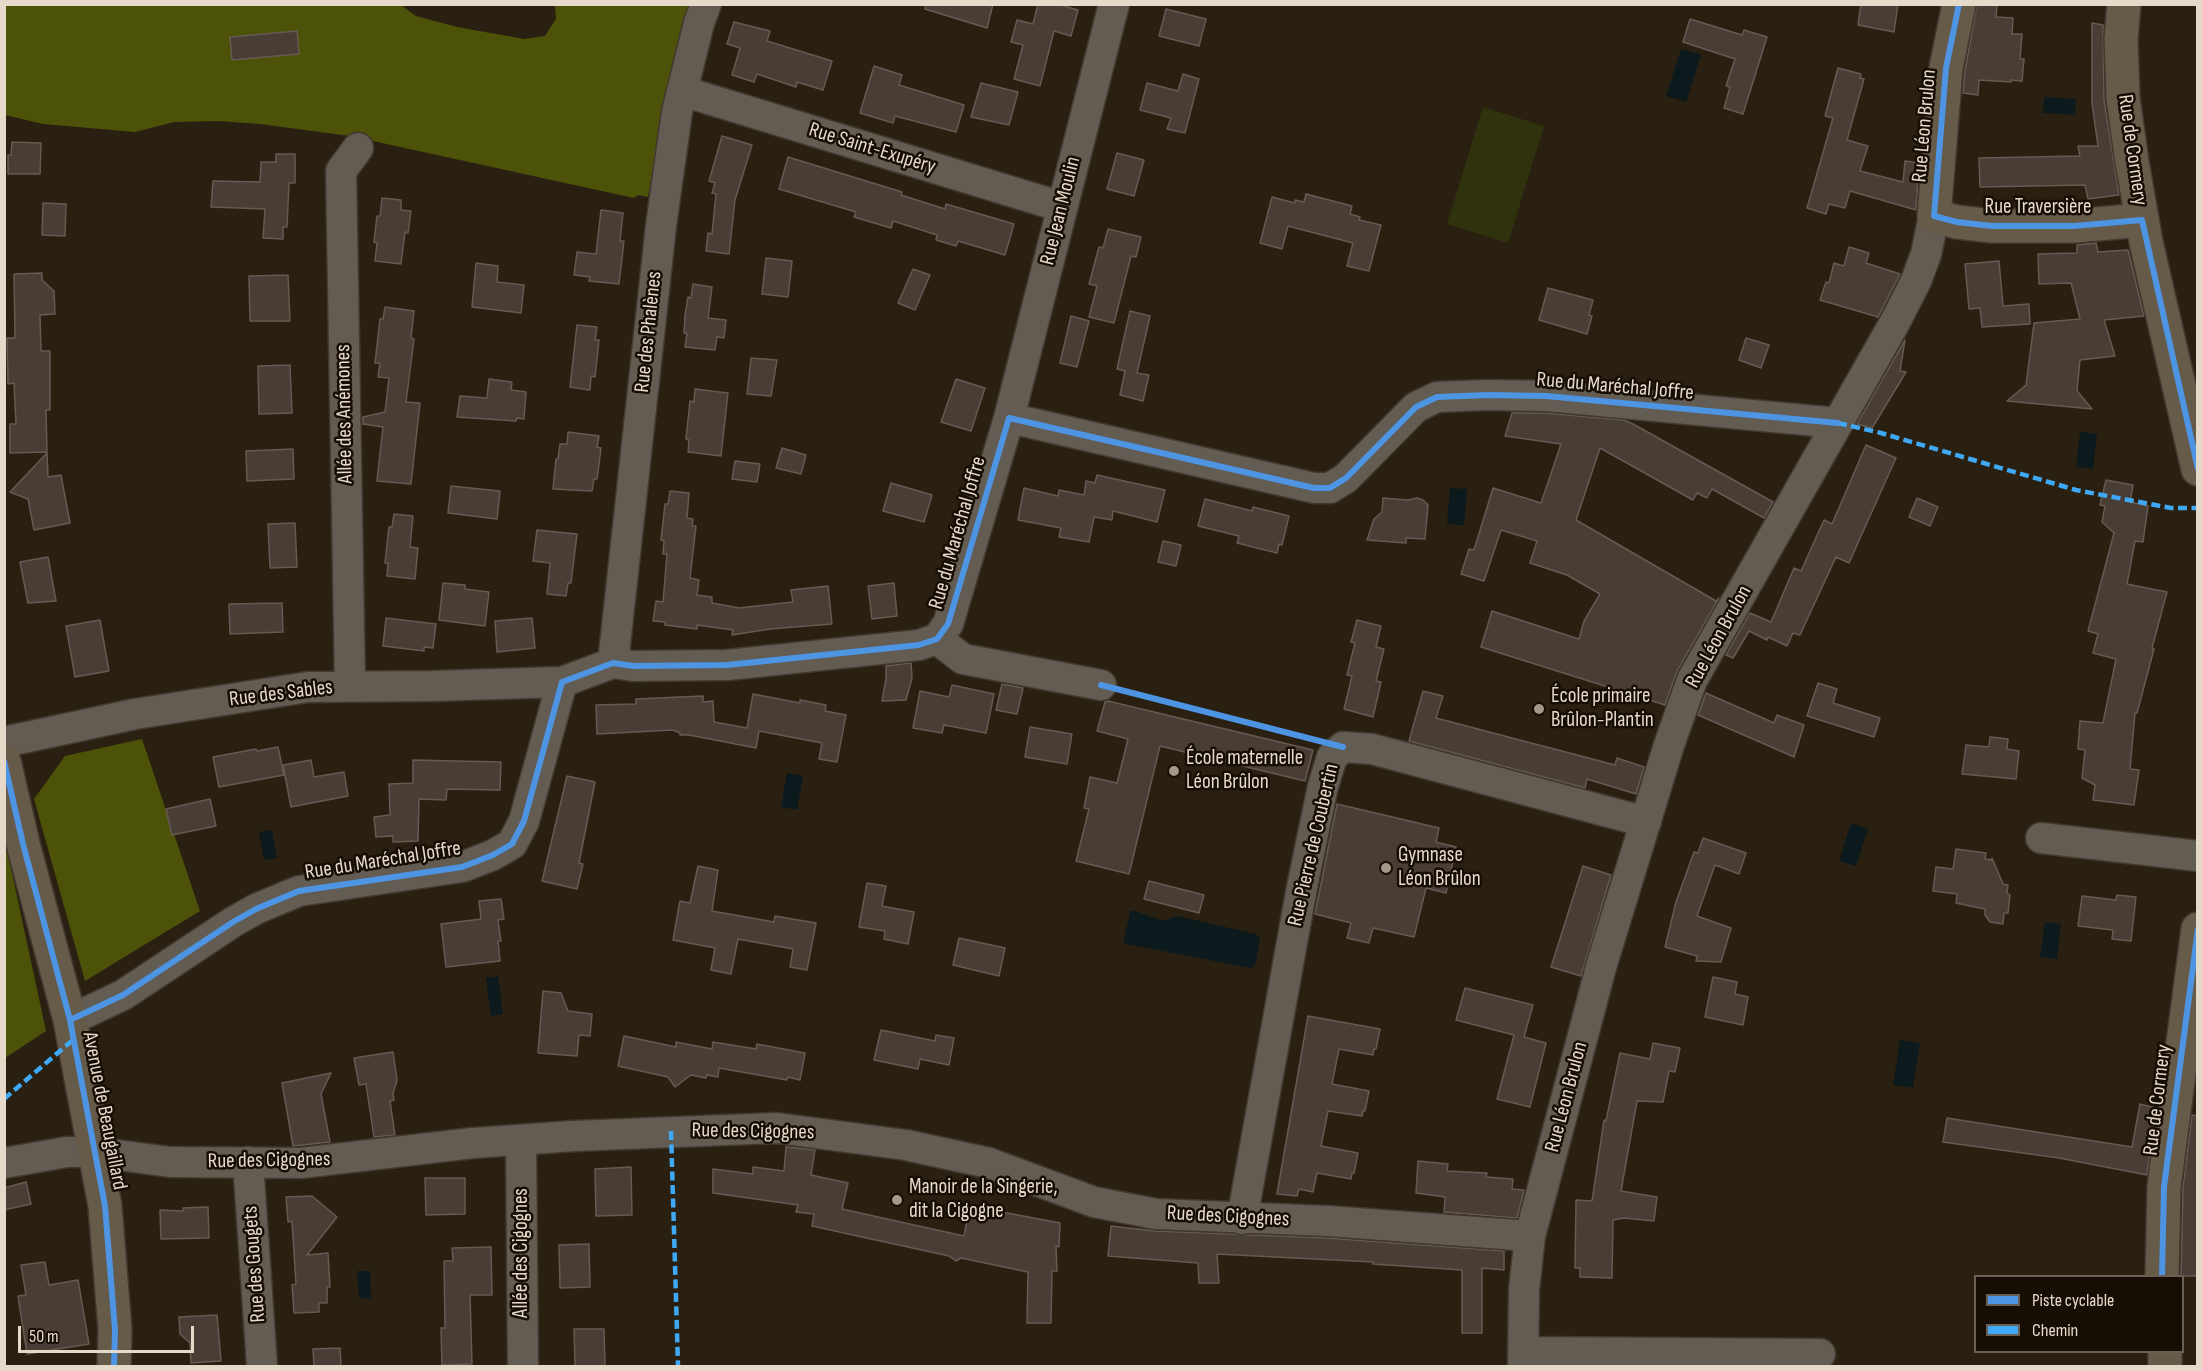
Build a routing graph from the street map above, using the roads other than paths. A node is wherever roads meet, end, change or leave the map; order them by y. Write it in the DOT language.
graph roads {
  1 [pos="706,4"];
  2 [pos="1114,4"];
  3 [pos="1959,4"];
  4 [pos="2124,4"];
  5 [pos="682,91"];
  6 [pos="358,148"];
  7 [pos="1062,207"];
  8 [pos="1934,216"];
  9 [pos="2142,220"];
  10 [pos="1009,418"];
  11 [pos="1838,423"];
  12 [pos="2198,469"];
  13 [pos="937,639"];
  14 [pos="613,663"];
  15 [pos="562,682"];
  16 [pos="1101,685"];
  17 [pos="350,686"];
  18 [pos="4,742"];
  19 [pos="4,761"];
  20 [pos="1646,822"];
  21 [pos="2041,838"];
  22 [pos="2198,855"];
  23 [pos="2198,929"];
  24 [pos="70,1020"];
  25 [pos="521,1140"];
  26 [pos="95,1152"];
  27 [pos="248,1162"];
  28 [pos="4,1163"];
  29 [pos="1242,1219"];
  30 [pos="1530,1236"];
  31 [pos="2162,1275"];
  32 [pos="1820,1354"];
  33 [pos="1523,1359"];
  34 [pos="114,1366"];
  35 [pos="262,1366"];
  36 [pos="523,1366"];
  1 -- 5 [label="street, Rue des Phalènes"];
  2 -- 7 [label="street, Rue Jean Moulin"];
  3 -- 8 [label="main road, Rue Léon Brulon"];
  4 -- 9 [label="main road, Rue de Cormery"];
  5 -- 7 [label="street, Rue Saint-Exupéry"];
  5 -- 14 [label="street, Rue des Phalènes"];
  6 -- 17 [label="street, Allée des Anémones"];
  7 -- 10 [label="street, Rue Jean Moulin"];
  8 -- 9 [label="main road, Rue Traversière"];
  8 -- 11 [label="street, Rue Léon Brulon"];
  9 -- 12 [label="main road, Rue de Cormery"];
  10 -- 11 [label="street, Rue du Maréchal Joffre"];
  10 -- 13 [label="street, Rue du Maréchal Joffre"];
  11 -- 20 [label="street, Rue Léon Brulon"];
  13 -- 14 [label="street, Rue du Maréchal Joffre"];
  13 -- 16 [label="street"];
  14 -- 15 [label="street, Rue du Maréchal Joffre"];
  15 -- 17 [label="street, Rue des Sables"];
  15 -- 24 [label="street, Rue du Maréchal Joffre"];
  17 -- 18 [label="street, Rue des Sables"];
  19 -- 24 [label="main road, Avenue de Beaugaillard"];
  20 -- 29 [label="street, Rue Pierre de Coubertin"];
  20 -- 30 [label="street, Rue Léon Brulon"];
  21 -- 22 [label="street"];
  23 -- 31 [label="main road, Rue de Cormery"];
  24 -- 26 [label="main road, Avenue de Beaugaillard"];
  25 -- 27 [label="street, Rue des Cigognes"];
  25 -- 29 [label="street, Rue des Cigognes"];
  25 -- 36 [label="street, Allée des Cigognes"];
  26 -- 27 [label="street, Rue des Cigognes"];
  26 -- 28 [label="street, Rue des Cigognes"];
  26 -- 34 [label="main road, Avenue de Beaugaillard"];
  27 -- 35 [label="street, Rue des Gougets"];
  29 -- 30 [label="street, Rue des Cigognes"];
  30 -- 33 [label="street, Rue Léon Brulon"];
  32 -- 33 [label="street"];
}
